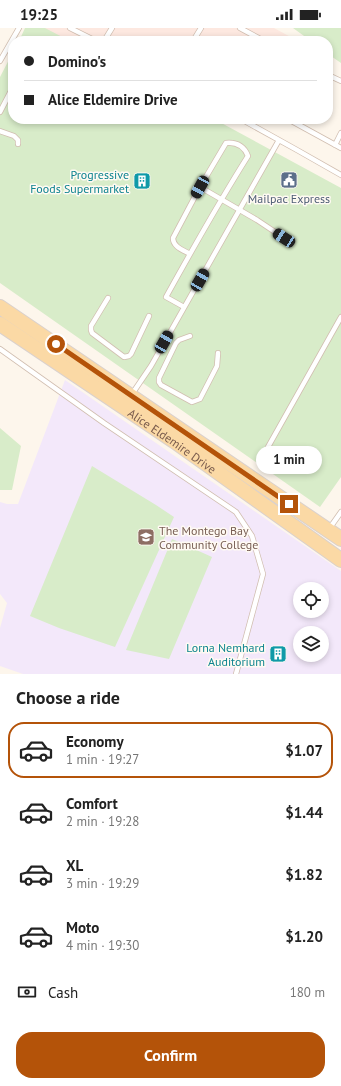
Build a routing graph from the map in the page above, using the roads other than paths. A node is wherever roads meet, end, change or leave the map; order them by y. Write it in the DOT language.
graph roads {
  1 [pos="70,28"];
  2 [pos="240,28"];
  3 [pos="86,36"];
  4 [pos="255,36"];
  5 [pos="8,47"];
  6 [pos="0,61"];
  7 [pos="8,97"];
  8 [pos="0,112"];
  9 [pos="254,124"];
  10 [pos="297,124"];
  11 [pos="0,131"];
  12 [pos="341,134"];
  13 [pos="279,140"];
  14 [pos="18,144"];
  15 [pos="335,145"];
  16 [pos="341,148"];
  17 [pos="341,175"];
  18 [pos="200,187"];
  19 [pos="221,199"];
  20 [pos="240,210"];
  21 [pos="284,238"];
  22 [pos="190,254"];
  23 [pos="108,298"];
  24 [pos="0,307"];
  25 [pos="184,308"];
  26 [pos="149,316"];
  27 [pos="341,317"];
  28 [pos="0,324"];
  29 [pos="190,336"];
  30 [pos="0,349"];
  31 [pos="218,354"];
  32 [pos="131,396"];
  33 [pos="268,447"];
  34 [pos="341,512"];
  35 [pos="328,530"];
  36 [pos="341,539"];
  37 [pos="341,560"];
  38 [pos="236,674"];
  1 -- 3 [label="lane"];
  2 -- 4 [label="lane"];
  5 -- 6 [label="lane"];
  7 -- 8 [label="lane"];
  9 -- 13 [label="lane"];
  10 -- 15 [label="lane"];
  11 -- 14 [label="lane"];
  12 -- 15 [label="lane"];
  13 -- 17 [label="lane"];
  13 -- 20 [label="lane"];
  15 -- 16 [label="lane"];
  18 -- 19 [label="lane"];
  18 -- 19 [label="lane"];
  18 -- 22 [label="lane"];
  19 -- 20 [label="lane"];
  19 -- 22 [label="lane"];
  20 -- 21 [label="lane"];
  20 -- 25 [label="lane"];
  22 -- 25 [label="lane"];
  23 -- 26 [label="lane"];
  24 -- 32 [label="main road, Alice Eldemire Drive"];
  25 -- 32 [label="lane"];
  27 -- 33 [label="lane"];
  28 -- 37 [label="main road, Alice Eldemire Drive"];
  29 -- 31 [label="lane"];
  30 -- 38 [label="lane"];
  32 -- 35 [label="main road, Alice Eldemire Drive"];
  34 -- 35 [label="lane"];
  35 -- 36 [label="main road, Alice Eldemire Drive"];
}
